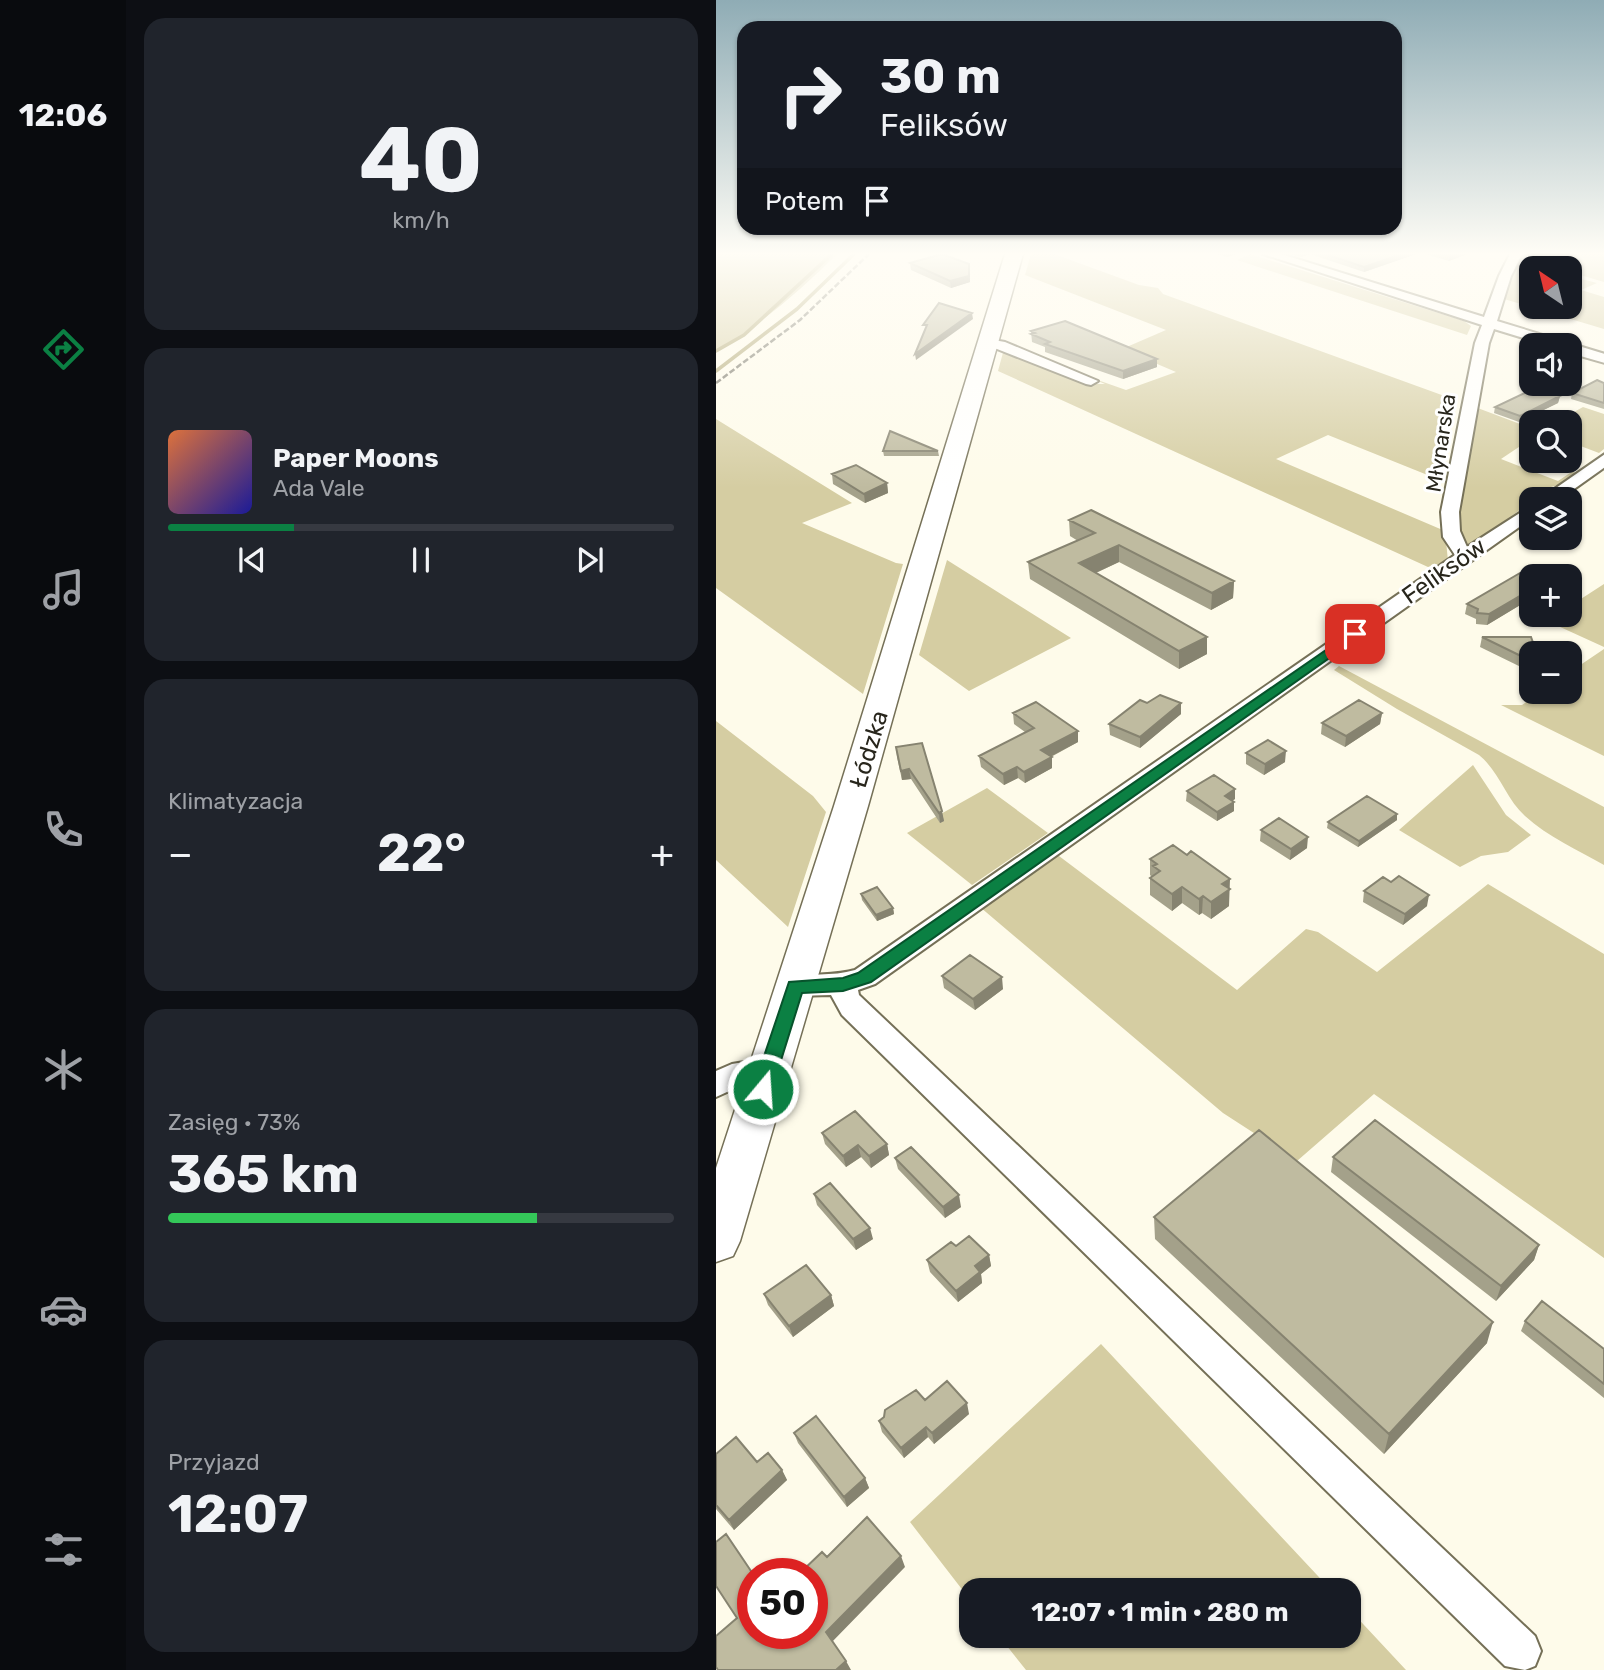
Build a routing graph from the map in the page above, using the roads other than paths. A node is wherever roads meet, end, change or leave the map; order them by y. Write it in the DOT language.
graph roads {
  1 [pos="991,332"];
  2 [pos="1487,332"];
  3 [pos="988,343"];
  4 [pos="1582,352"];
  5 [pos="1604,359"];
  6 [pos="1090,381"];
  7 [pos="1604,459"];
  8 [pos="1565,487"];
  9 [pos="1519,519"];
  10 [pos="1467,556"];
  11 [pos="843,984"];
  12 [pos="795,986"];
  13 [pos="768,1070"];
  14 [pos="716,1085"];
  15 [pos="716,1241"];
  16 [pos="1520,1651"];
  1 -- 3 [label="main road, Łódzka"];
  2 -- 10 [label="street, Młynarska"];
  3 -- 6 [label="street"];
  3 -- 12 [label="main road, Łódzka"];
  4 -- 5 [label="street"];
  7 -- 8 [label="street"];
  9 -- 10 [label="street, Feliksów"];
  10 -- 11 [label="street, Feliksów"];
  11 -- 12 [label="street, Feliksów"];
  11 -- 16 [label="street"];
  12 -- 13 [label="main road, Łódzka"];
  13 -- 14 [label="street"];
  13 -- 15 [label="main road, Łódzka"];
}
